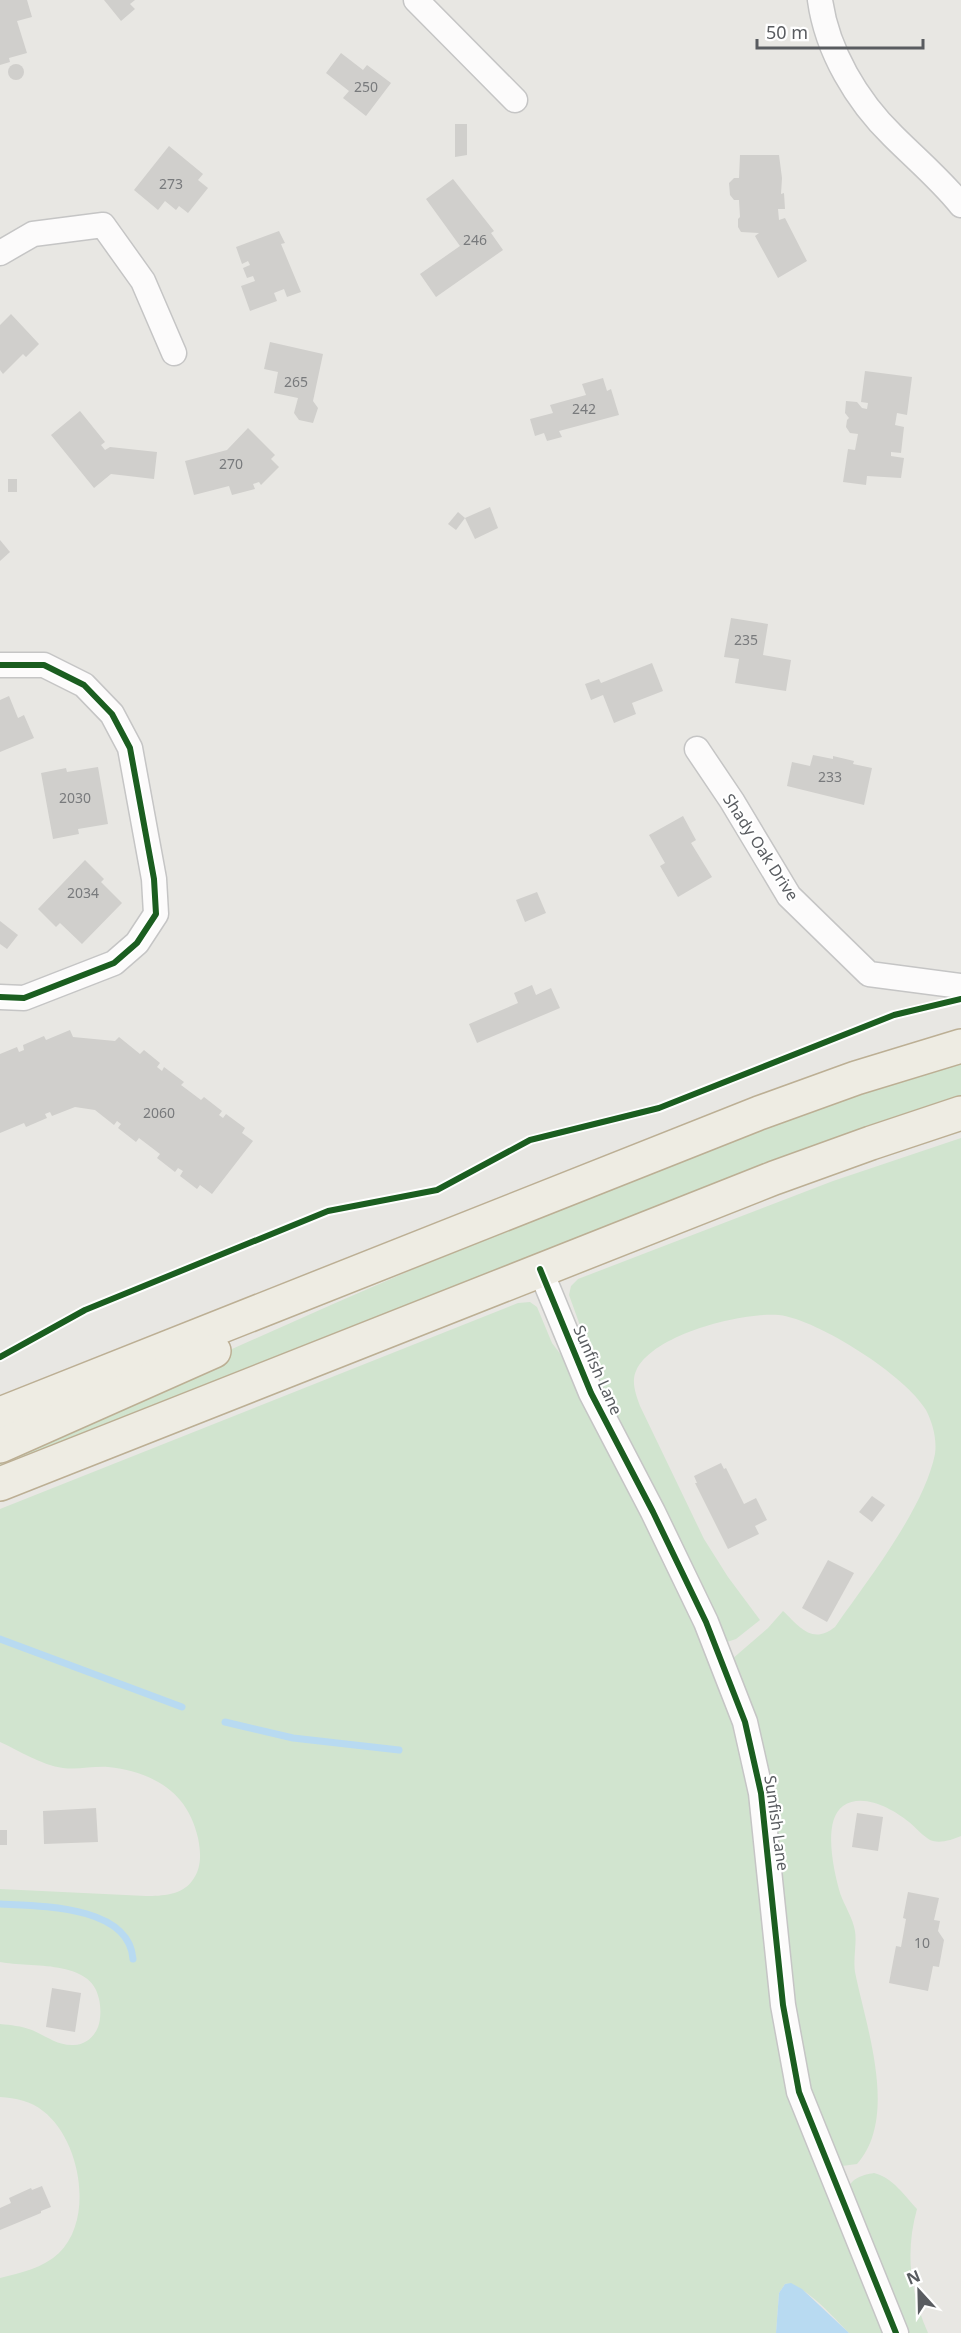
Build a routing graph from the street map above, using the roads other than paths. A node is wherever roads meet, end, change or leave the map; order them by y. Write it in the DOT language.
graph roads {
  1 [pos="416,0"];
  2 [pos="820,0"];
  3 [pos="515,100"];
  4 [pos="961,205"];
  5 [pos="0,253"];
  6 [pos="174,353"];
  7 [pos="0,665"];
  8 [pos="697,749"];
  9 [pos="961,986"];
  10 [pos="0,997"];
  11 [pos="961,1046"];
  12 [pos="961,1113"];
  13 [pos="430,1242"];
  14 [pos="540,1269"];
  15 [pos="0,1414"];
  16 [pos="0,1446"];
  17 [pos="0,1484"];
  18 [pos="896,2333"];
  1 -- 3 [label="street"];
  2 -- 4 [label="street"];
  5 -- 6 [label="street"];
  7 -- 10 [label="street"];
  8 -- 9 [label="street, Shady Oak Drive"];
  11 -- 13 [label="highway"];
  12 -- 14 [label="highway"];
  13 -- 15 [label="highway"];
  13 -- 16 [label="highway"];
  14 -- 17 [label="highway"];
  14 -- 18 [label="street, Sunfish Lane"];
}
